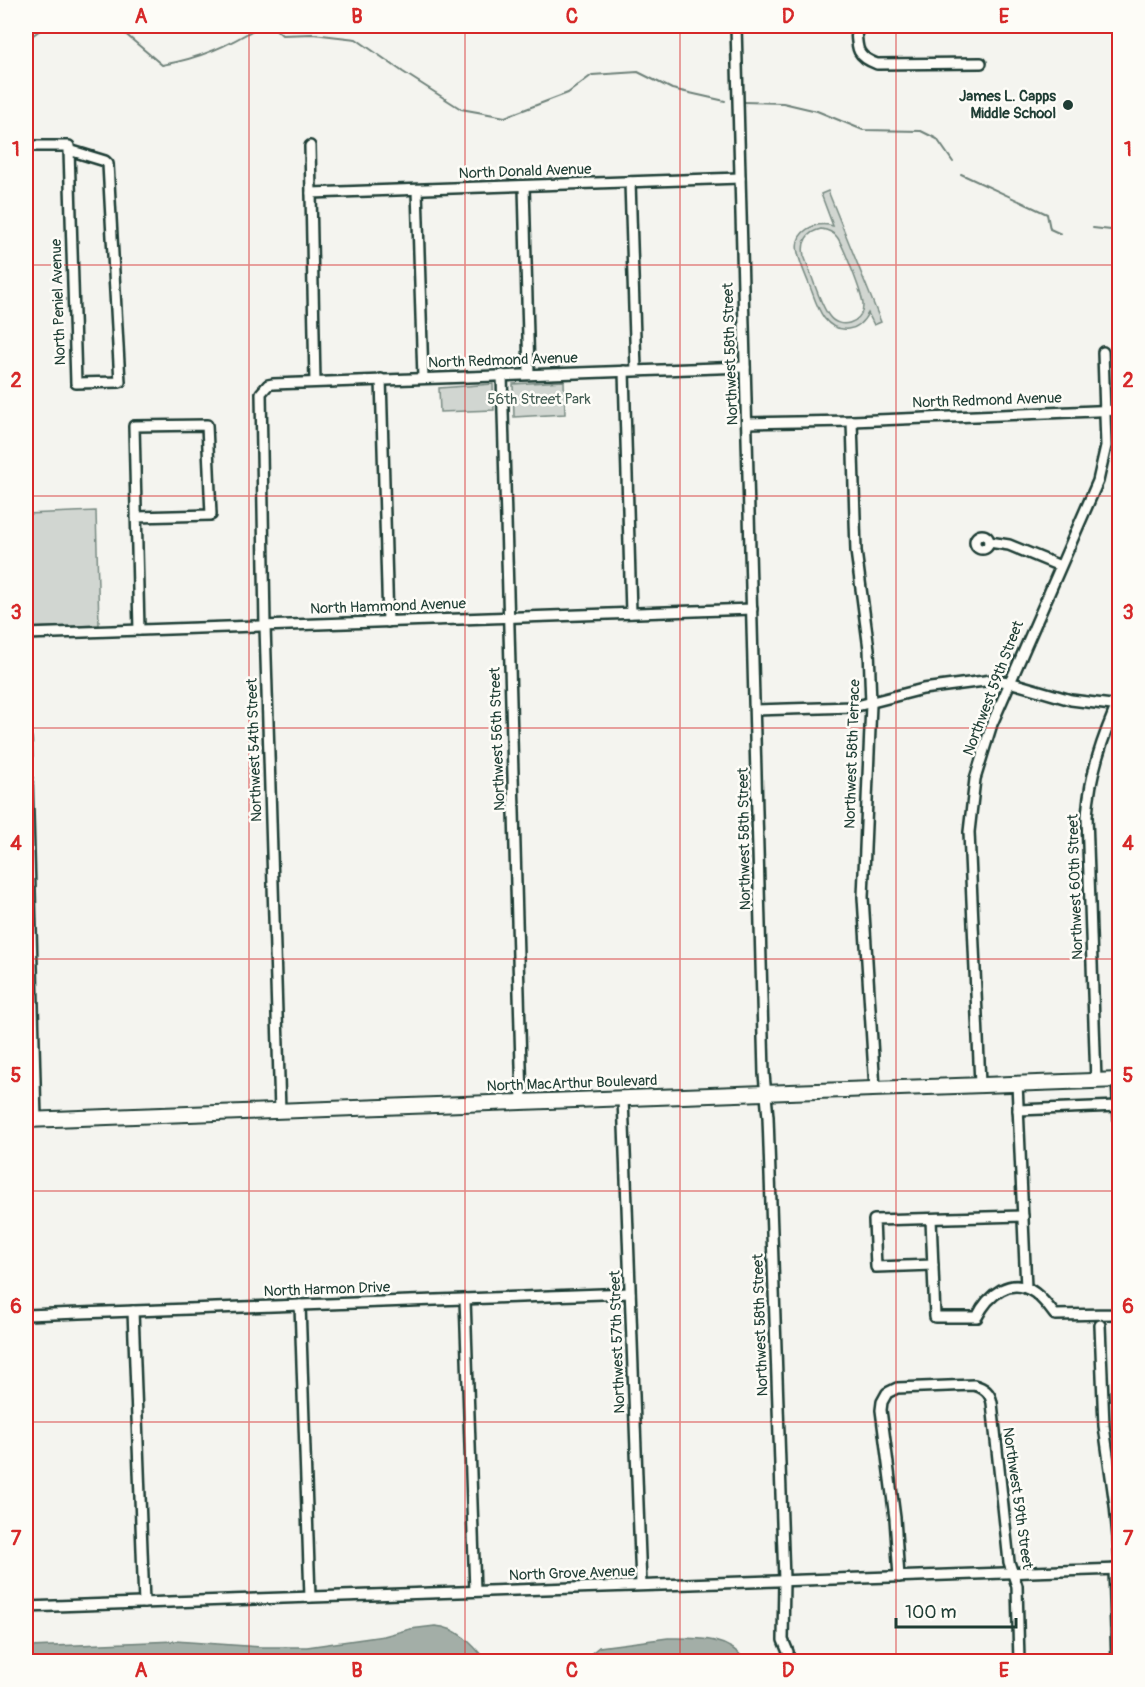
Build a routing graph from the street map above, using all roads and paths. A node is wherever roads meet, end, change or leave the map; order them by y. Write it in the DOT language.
graph roads {
  1 [pos="736,26"];
  2 [pos="856,26"];
  3 [pos="981,63"];
  4 [pos="26,146"];
  5 [pos="310,146"];
  6 [pos="69,150"];
  7 [pos="740,178"];
  8 [pos="630,182"];
  9 [pos="524,186"];
  10 [pos="417,190"];
  11 [pos="311,193"];
  12 [pos="1103,352"];
  13 [pos="745,367"];
  14 [pos="636,370"];
  15 [pos="624,371"];
  16 [pos="529,374"];
  17 [pos="502,375"];
  18 [pos="423,378"];
  19 [pos="381,379"];
  20 [pos="315,382"];
  21 [pos="264,388"];
  22 [pos="1105,410"];
  23 [pos="1119,410"];
  24 [pos="852,421"];
  25 [pos="747,423"];
  26 [pos="136,518"];
  27 [pos="989,542"];
  28 [pos="1060,566"];
  29 [pos="752,609"];
  30 [pos="631,613"];
  31 [pos="509,617"];
  32 [pos="387,621"];
  33 [pos="265,626"];
  34 [pos="139,630"];
  35 [pos="26,634"];
  36 [pos="1009,682"];
  37 [pos="871,704"];
  38 [pos="1118,704"];
  39 [pos="755,710"];
  40 [pos="26,739"];
  41 [pos="1118,1080"];
  42 [pos="1096,1081"];
  43 [pos="1017,1083"];
  44 [pos="980,1084"];
  45 [pos="875,1089"];
  46 [pos="766,1092"];
  47 [pos="623,1098"];
  48 [pos="522,1102"];
  49 [pos="1118,1106"];
  50 [pos="1018,1110"];
  51 [pos="280,1111"];
  52 [pos="31,1120"];
  53 [pos="1119,1139"];
  54 [pos="1023,1216"];
  55 [pos="931,1219"];
  56 [pos="933,1265"];
  57 [pos="1026,1288"];
  58 [pos="630,1293"];
  59 [pos="465,1299"];
  60 [pos="300,1305"];
  61 [pos="26,1308"];
  62 [pos="133,1311"];
  63 [pos="1119,1311"];
  64 [pos="42,1314"];
  65 [pos="26,1315"];
  66 [pos="1100,1325"];
  67 [pos="1119,1559"];
  68 [pos="1117,1569"];
  69 [pos="1012,1572"];
  70 [pos="899,1576"];
  71 [pos="784,1580"];
  72 [pos="641,1585"];
  73 [pos="475,1591"];
  74 [pos="310,1597"];
  75 [pos="144,1603"];
  76 [pos="26,1607"];
  77 [pos="788,1652"];
  78 [pos="1019,1662"];
  79 [pos="1117,1662"];
  1 -- 7 [label="street, Northwest 58th Street"];
  2 -- 3 [label="street"];
  4 -- 6 [label="street"];
  5 -- 11 [label="street"];
  6 -- 6 [label="street, North Peniel Avenue"];
  7 -- 8 [label="street, North Donald Avenue"];
  7 -- 13 [label="street, Northwest 58th Street"];
  8 -- 9 [label="street, North Donald Avenue"];
  8 -- 14 [label="street"];
  9 -- 10 [label="street, North Donald Avenue"];
  9 -- 16 [label="street"];
  10 -- 11 [label="street, North Donald Avenue"];
  10 -- 18 [label="street"];
  11 -- 20 [label="street"];
  12 -- 22 [label="street, Northwest 59th Street"];
  13 -- 14 [label="street, North Redmond Avenue"];
  13 -- 25 [label="street, Northwest 58th Street"];
  14 -- 15 [label="street, North Redmond Avenue"];
  15 -- 16 [label="street, North Redmond Avenue"];
  15 -- 30 [label="street"];
  16 -- 17 [label="street, North Redmond Avenue"];
  17 -- 18 [label="street, North Redmond Avenue"];
  17 -- 31 [label="street, Northwest 56th Street"];
  18 -- 19 [label="street, North Redmond Avenue"];
  19 -- 20 [label="street, North Redmond Avenue"];
  19 -- 32 [label="street"];
  20 -- 21 [label="street, North Redmond Avenue"];
  21 -- 33 [label="street, Northwest 54th Street"];
  22 -- 23 [label="street, North Redmond Avenue"];
  22 -- 24 [label="street, North Redmond Avenue"];
  22 -- 28 [label="street, Northwest 59th Street"];
  24 -- 25 [label="street, North Redmond Avenue"];
  24 -- 37 [label="street, Northwest 58th Terrace"];
  25 -- 29 [label="street, Northwest 58th Street"];
  26 -- 26 [label="street"];
  26 -- 34 [label="street"];
  27 -- 28 [label="street"];
  28 -- 36 [label="street, Northwest 59th Street"];
  29 -- 30 [label="street, North Hammond Avenue"];
  29 -- 39 [label="street, Northwest 58th Street"];
  30 -- 31 [label="street, North Hammond Avenue"];
  31 -- 32 [label="street, North Hammond Avenue"];
  31 -- 48 [label="street, Northwest 56th Street"];
  32 -- 33 [label="street, North Hammond Avenue"];
  33 -- 34 [label="street, North Hammond Avenue"];
  33 -- 51 [label="street, Northwest 54th Street"];
  34 -- 35 [label="street, North Hammond Avenue"];
  36 -- 37 [label="street"];
  36 -- 38 [label="street"];
  36 -- 44 [label="street, Northwest 59th Street"];
  37 -- 39 [label="street"];
  37 -- 45 [label="street, Northwest 58th Terrace"];
  38 -- 42 [label="street, Northwest 60th Street"];
  39 -- 46 [label="street, Northwest 58th Street"];
  40 -- 52 [label="street"];
  41 -- 42 [label="main road, North MacArthur Boulevard"];
  41 -- 49 [label="street"];
  42 -- 43 [label="main road, North MacArthur Boulevard"];
  43 -- 44 [label="main road, North MacArthur Boulevard"];
  43 -- 50 [label="street"];
  44 -- 45 [label="main road, North MacArthur Boulevard"];
  45 -- 46 [label="main road, North MacArthur Boulevard"];
  46 -- 47 [label="main road, North MacArthur Boulevard"];
  46 -- 71 [label="street, Northwest 58th Street"];
  47 -- 48 [label="main road, North MacArthur Boulevard"];
  47 -- 58 [label="street, Northwest 57th Street"];
  48 -- 51 [label="main road, North MacArthur Boulevard"];
  49 -- 50 [label="street"];
  49 -- 53 [label="street"];
  50 -- 54 [label="street"];
  51 -- 52 [label="main road, North MacArthur Boulevard"];
  54 -- 55 [label="street"];
  54 -- 57 [label="street"];
  55 -- 56 [label="street"];
  55 -- 56 [label="street"];
  56 -- 57 [label="street"];
  57 -- 63 [label="street"];
  58 -- 59 [label="street, North Harmon Drive"];
  58 -- 72 [label="street, Northwest 57th Street"];
  59 -- 60 [label="street, North Harmon Drive"];
  59 -- 73 [label="street"];
  60 -- 62 [label="street, North Harmon Drive"];
  60 -- 74 [label="street"];
  61 -- 64 [label="street"];
  62 -- 64 [label="street, North Harmon Drive"];
  62 -- 75 [label="street"];
  64 -- 65 [label="street, North Harmon Drive"];
  66 -- 67 [label="street"];
  68 -- 69 [label="street, North Grove Avenue"];
  68 -- 79 [label="street"];
  69 -- 70 [label="street, North Grove Avenue"];
  69 -- 70 [label="street, Northwest 59th Street"];
  69 -- 78 [label="street, Northwest 59th Street"];
  70 -- 71 [label="street, North Grove Avenue"];
  71 -- 72 [label="street, North Grove Avenue"];
  71 -- 77 [label="street, Northwest 58th Street"];
  72 -- 73 [label="street, North Grove Avenue"];
  73 -- 74 [label="street, North Grove Avenue"];
  74 -- 75 [label="street, North Grove Avenue"];
  75 -- 76 [label="street, North Grove Avenue"];
}
